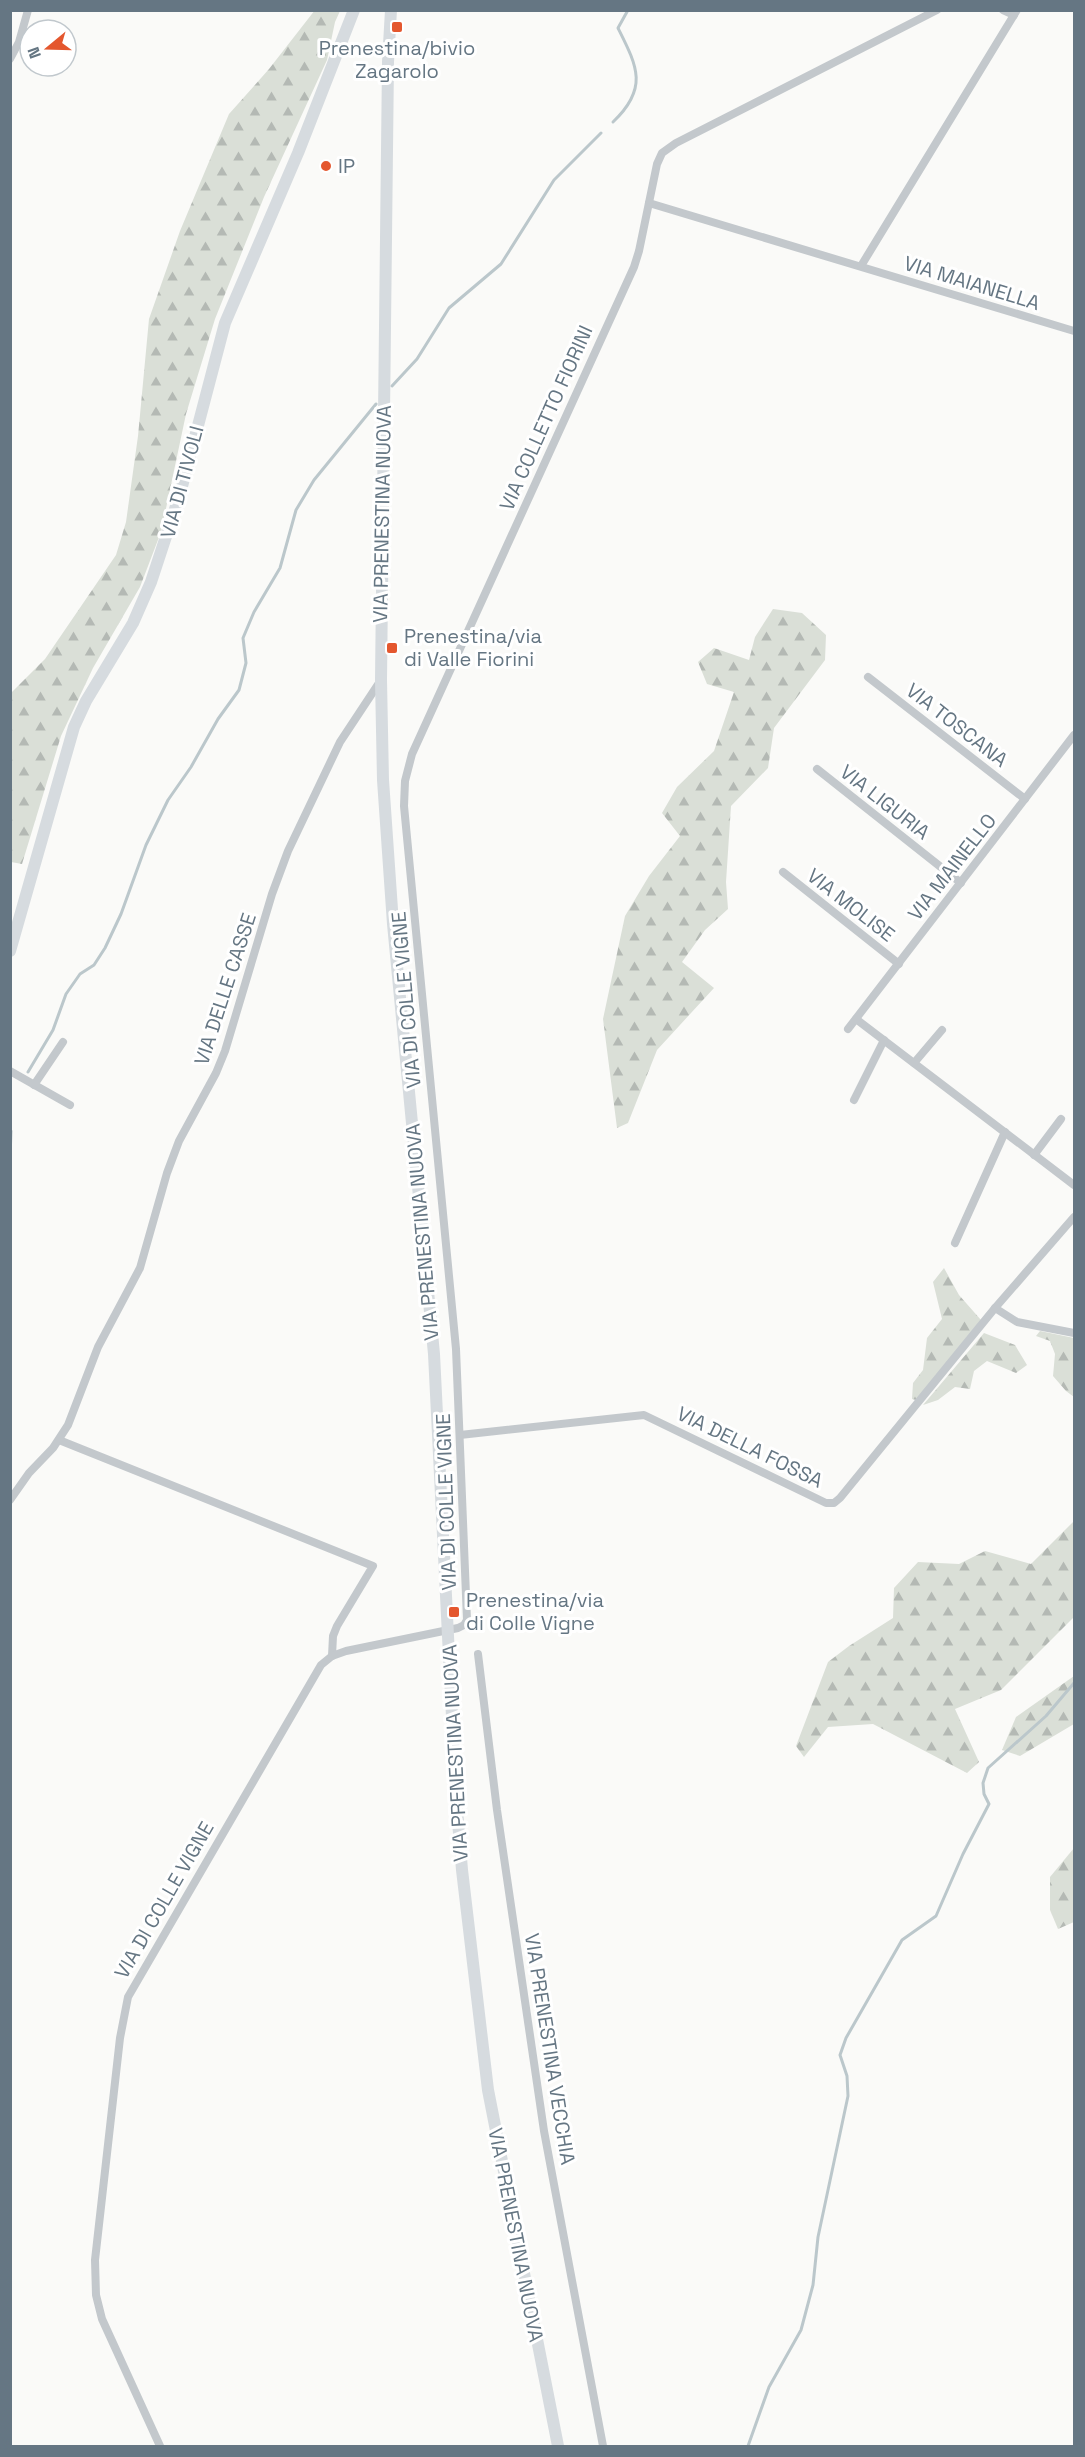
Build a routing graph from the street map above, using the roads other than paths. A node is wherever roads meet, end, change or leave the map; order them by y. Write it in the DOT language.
graph roads {
  1 [pos="28,10"];
  2 [pos="354,10"];
  3 [pos="391,10"];
  4 [pos="937,10"];
  5 [pos="1003,10"];
  6 [pos="1016,13"];
  7 [pos="10,59"];
  8 [pos="649,203"];
  9 [pos="861,266"];
  10 [pos="1074,331"];
  11 [pos="463,642"];
  12 [pos="868,677"];
  13 [pos="381,680"];
  14 [pos="1074,735"];
  15 [pos="817,769"];
  16 [pos="1025,799"];
  17 [pos="783,872"];
  18 [pos="961,883"];
  19 [pos="10,951"];
  20 [pos="899,964"];
  21 [pos="856,1019"];
  22 [pos="848,1029"];
  23 [pos="942,1030"];
  24 [pos="884,1040"];
  25 [pos="63,1042"];
  26 [pos="914,1063"];
  27 [pos="10,1071"];
  28 [pos="34,1085"];
  29 [pos="854,1100"];
  30 [pos="70,1105"];
  31 [pos="1061,1119"];
  32 [pos="1005,1132"];
  33 [pos="1034,1155"];
  34 [pos="1074,1185"];
  35 [pos="1074,1217"];
  36 [pos="955,1243"];
  37 [pos="995,1308"];
  38 [pos="1074,1333"];
  39 [pos="460,1435"];
  40 [pos="58,1440"];
  41 [pos="10,1500"];
  42 [pos="448,1630"];
  43 [pos="478,1654"];
  44 [pos="332,1656"];
  45 [pos="160,2446"];
  46 [pos="558,2446"];
  47 [pos="603,2446"];
  1 -- 7 [label="street"];
  2 -- 19 [label="main road, VIA DI TIVOLI"];
  3 -- 13 [label="main road, VIA PRENESTINA NUOVA"];
  4 -- 8 [label="street, VIA COLLETTO FIORINI"];
  5 -- 6 [label="street"];
  6 -- 9 [label="street"];
  8 -- 9 [label="street, VIA MAIANELLA"];
  8 -- 11 [label="street, VIA COLLETTO FIORINI"];
  9 -- 10 [label="street, VIA MAIANELLA"];
  11 -- 39 [label="street, VIA DI COLLE VIGNE"];
  12 -- 16 [label="street, VIA TOSCANA"];
  13 -- 40 [label="street, VIA DELLE CASSE"];
  13 -- 42 [label="main road, VIA PRENESTINA NUOVA"];
  14 -- 16 [label="street, VIA MAINELLO"];
  15 -- 18 [label="street, VIA LIGURIA"];
  16 -- 18 [label="street, VIA MAINELLO"];
  17 -- 20 [label="street, VIA MOLISE"];
  18 -- 20 [label="street, VIA MAINELLO"];
  20 -- 21 [label="street, VIA MAINELLO"];
  21 -- 22 [label="street, VIA MAINELLO"];
  21 -- 24 [label="street"];
  23 -- 26 [label="street"];
  24 -- 26 [label="street"];
  24 -- 29 [label="street"];
  25 -- 28 [label="street"];
  26 -- 32 [label="street"];
  27 -- 28 [label="street"];
  28 -- 30 [label="street"];
  31 -- 33 [label="street"];
  32 -- 33 [label="street"];
  32 -- 36 [label="street"];
  33 -- 34 [label="street"];
  35 -- 37 [label="street, VIA DELLA FOSSA"];
  37 -- 38 [label="street"];
  37 -- 39 [label="street, VIA DELLA FOSSA"];
  39 -- 42 [label="street, VIA DI COLLE VIGNE"];
  40 -- 41 [label="street, VIA DELLE CASSE"];
  40 -- 44 [label="street"];
  42 -- 44 [label="street"];
  42 -- 46 [label="main road, VIA PRENESTINA NUOVA"];
  43 -- 47 [label="street, VIA PRENESTINA VECCHIA"];
  44 -- 45 [label="street, VIA DI COLLE VIGNE"];
}
